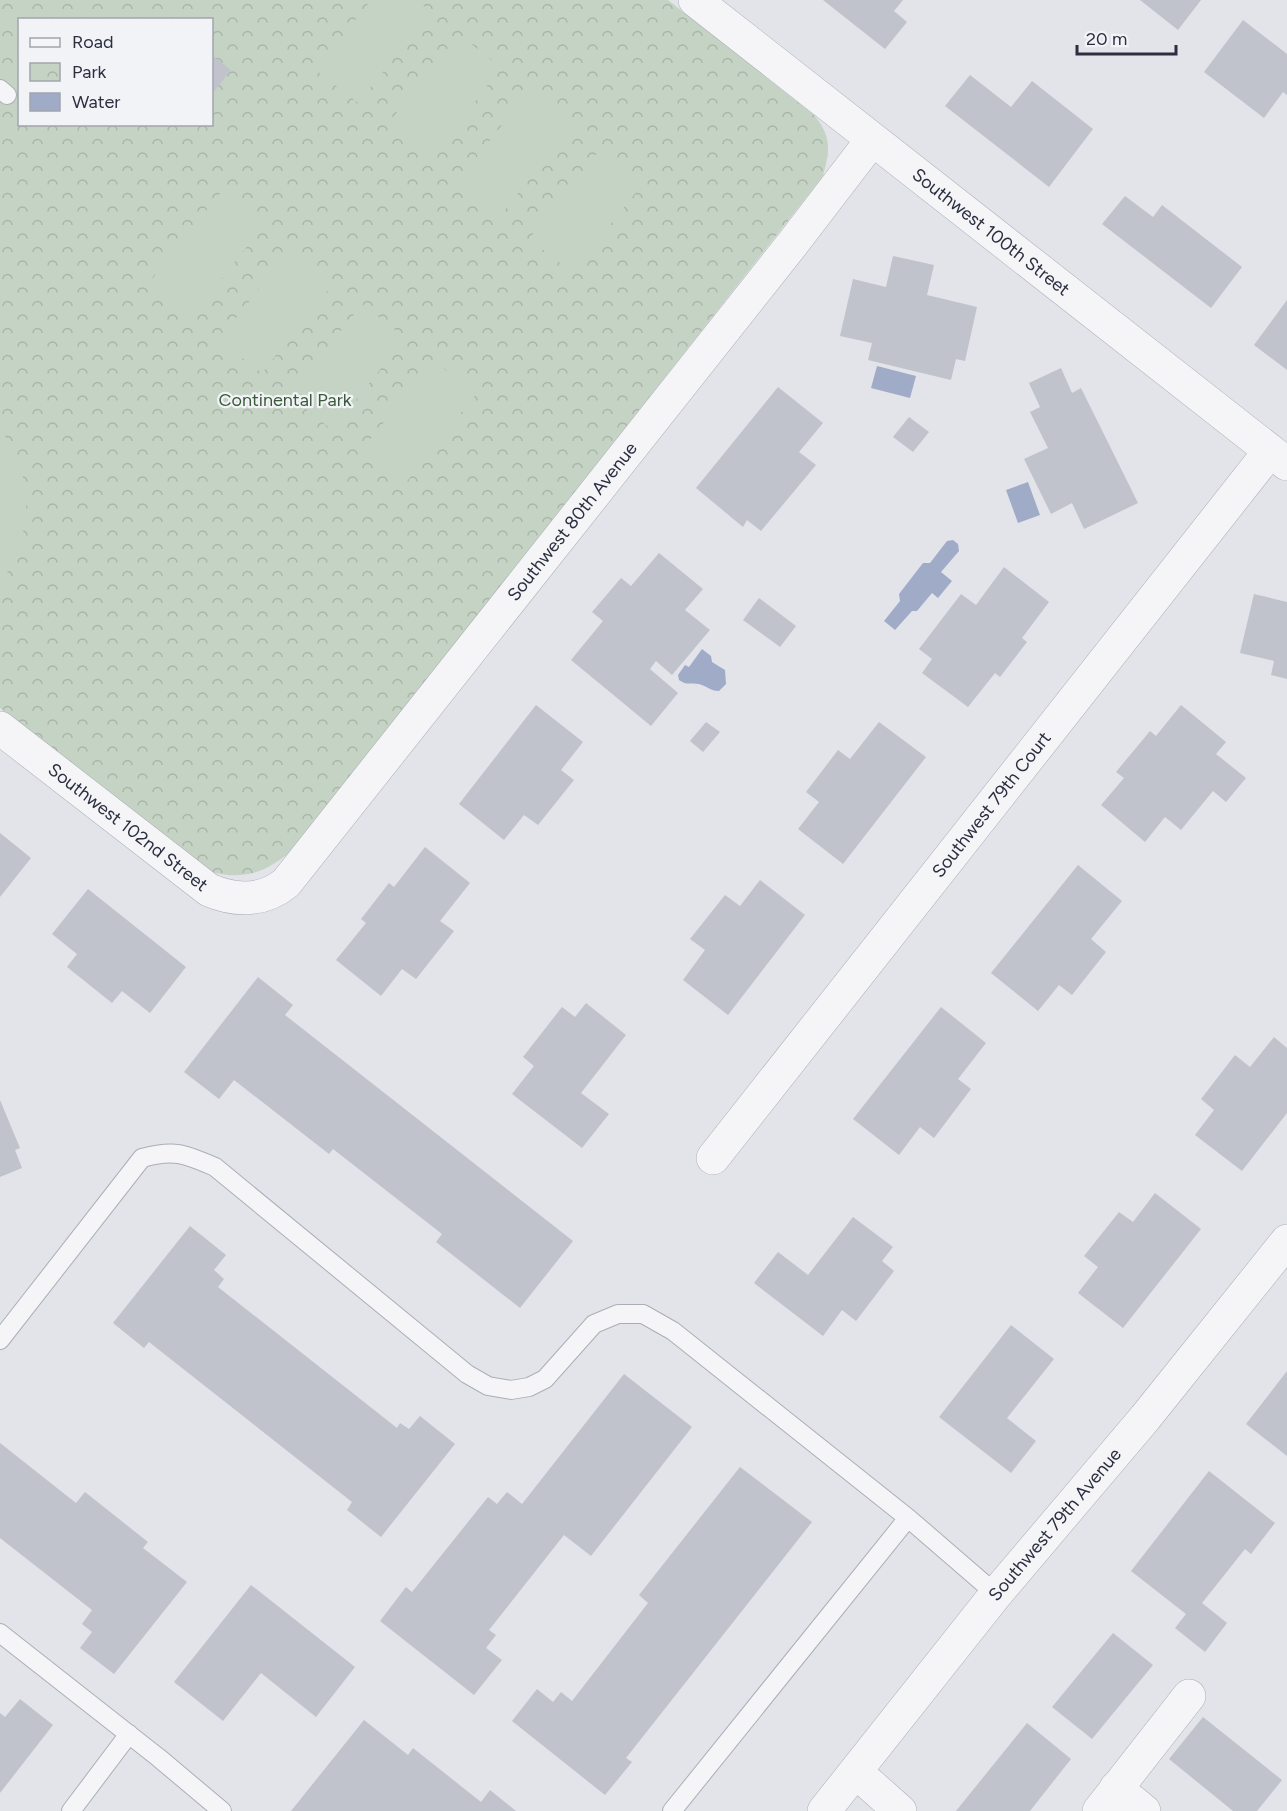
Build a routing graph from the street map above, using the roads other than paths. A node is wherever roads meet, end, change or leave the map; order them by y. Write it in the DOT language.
graph roads {
  1 [pos="695,0"];
  2 [pos="872,140"];
  3 [pos="1278,457"];
  4 [pos="0,728"];
  5 [pos="266,895"];
  6 [pos="713,1158"];
  7 [pos="1287,1241"];
  8 [pos="0,1340"];
  9 [pos="908,1518"];
  10 [pos="996,1594"];
  11 [pos="0,1633"];
  12 [pos="1189,1695"];
  13 [pos="129,1734"];
  14 [pos="856,1772"];
  15 [pos="1108,1799"];
  16 [pos="214,1808"];
  17 [pos="71,1811"];
  18 [pos="672,1811"];
  19 [pos="824,1811"];
  20 [pos="900,1811"];
  21 [pos="1144,1811"];
  1 -- 2 [label="street, Southwest 100th Street"];
  2 -- 3 [label="street, Southwest 100th Street"];
  2 -- 5 [label="street, Southwest 80th Avenue"];
  3 -- 6 [label="street, Southwest 79th Court"];
  4 -- 5 [label="street, Southwest 102nd Street"];
  7 -- 10 [label="street, Southwest 79th Avenue"];
  8 -- 9 [label="lane"];
  9 -- 10 [label="lane"];
  9 -- 18 [label="lane"];
  10 -- 14 [label="street, Southwest 79th Avenue"];
  11 -- 13 [label="lane"];
  12 -- 15 [label="street"];
  13 -- 16 [label="lane"];
  13 -- 17 [label="lane"];
  14 -- 19 [label="street, Southwest 79th Avenue"];
  14 -- 20 [label="street"];
  15 -- 21 [label="street"];
}
